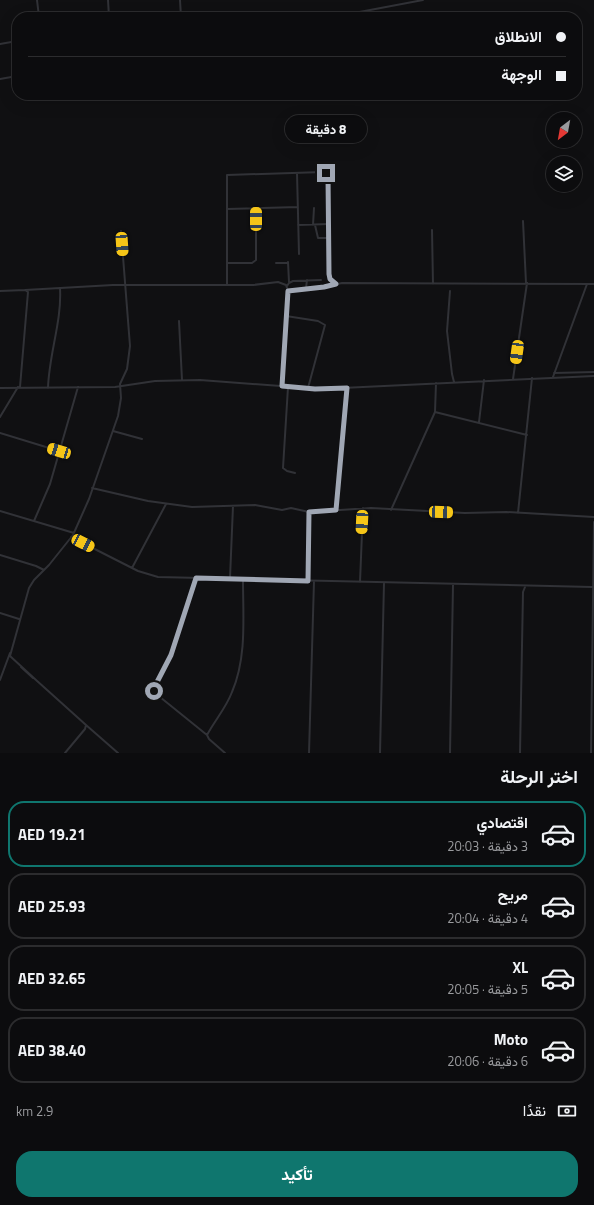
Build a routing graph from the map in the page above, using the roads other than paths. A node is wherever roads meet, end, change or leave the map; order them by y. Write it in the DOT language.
graph roads {
  1 [pos="38,0"];
  2 [pos="108,0"];
  3 [pos="180,0"];
  4 [pos="423,0"];
  5 [pos="39,12"];
  6 [pos="109,12"];
  7 [pos="181,12"];
  8 [pos="359,12"];
  9 [pos="12,42"];
  10 [pos="0,44"];
  11 [pos="12,77"];
  12 [pos="0,80"];
  13 [pos="297,173"];
  14 [pos="298,207"];
  15 [pos="256,208"];
  16 [pos="314,208"];
  17 [pos="227,209"];
  18 [pos="523,221"];
  19 [pos="329,224"];
  20 [pos="298,225"];
  21 [pos="314,225"];
  22 [pos="432,230"];
  23 [pos="121,231"];
  24 [pos="329,238"];
  25 [pos="299,254"];
  26 [pos="227,263"];
  27 [pos="276,263"];
  28 [pos="307,280"];
  29 [pos="321,280"];
  30 [pos="289,283"];
  31 [pos="125,284"];
  32 [pos="336,284"];
  33 [pos="433,284"];
  34 [pos="527,284"];
  35 [pos="587,284"];
  36 [pos="594,284"];
  37 [pos="227,285"];
  38 [pos="60,288"];
  39 [pos="306,288"];
  40 [pos="287,289"];
  41 [pos="25,290"];
  42 [pos="0,291"];
  43 [pos="450,291"];
  44 [pos="286,316"];
  45 [pos="178,321"];
  46 [pos="448,338"];
  47 [pos="452,338"];
  48 [pos="594,372"];
  49 [pos="554,373"];
  50 [pos="594,376"];
  51 [pos="553,377"];
  52 [pos="532,378"];
  53 [pos="513,379"];
  54 [pos="182,380"];
  55 [pos="484,380"];
  56 [pos="454,382"];
  57 [pos="436,383"];
  58 [pos="282,386"];
  59 [pos="288,386"];
  60 [pos="19,387"];
  61 [pos="78,387"];
  62 [pos="120,387"];
  63 [pos="0,388"];
  64 [pos="48,388"];
  65 [pos="308,388"];
  66 [pos="347,388"];
  67 [pos="435,412"];
  68 [pos="0,417"];
  69 [pos="478,423"];
  70 [pos="113,431"];
  71 [pos="0,433"];
  72 [pos="527,435"];
  73 [pos="142,439"];
  74 [pos="59,451"];
  75 [pos="295,473"];
  76 [pos="92,488"];
  77 [pos="166,504"];
  78 [pos="233,506"];
  79 [pos="363,508"];
  80 [pos="336,510"];
  81 [pos="391,510"];
  82 [pos="0,511"];
  83 [pos="309,512"];
  84 [pos="518,513"];
  85 [pos="594,517"];
  86 [pos="34,521"];
  87 [pos="594,522"];
  88 [pos="74,533"];
  89 [pos="71,537"];
  90 [pos="0,555"];
  91 [pos="131,568"];
  92 [pos="44,570"];
  93 [pos="196,578"];
  94 [pos="230,578"];
  95 [pos="243,580"];
  96 [pos="308,581"];
  97 [pos="314,581"];
  98 [pos="360,582"];
  99 [pos="384,583"];
  100 [pos="453,584"];
  101 [pos="525,586"];
  102 [pos="592,587"];
  103 [pos="0,613"];
  104 [pos="19,619"];
  105 [pos="10,652"];
  106 [pos="11,659"];
  107 [pos="6,661"];
  108 [pos="0,680"];
  109 [pos="593,690"];
  110 [pos="86,725"];
  111 [pos="207,735"];
  112 [pos="65,753"];
  113 [pos="118,753"];
  114 [pos="225,753"];
  115 [pos="309,753"];
  116 [pos="380,753"];
  117 [pos="450,753"];
  118 [pos="520,753"];
  119 [pos="591,753"];
  1 -- 5 [label="street"];
  2 -- 6 [label="street"];
  3 -- 7 [label="street"];
  4 -- 8 [label="street"];
  9 -- 10 [label="street"];
  11 -- 12 [label="street"];
  13 -- 14 [label="street"];
  13 -- 17 [label="street"];
  13 -- 19 [label="street"];
  14 -- 15 [label="street"];
  14 -- 20 [label="street"];
  15 -- 17 [label="street"];
  15 -- 26 [label="street"];
  16 -- 21 [label="street"];
  17 -- 26 [label="street"];
  18 -- 34 [label="street"];
  19 -- 21 [label="street"];
  19 -- 24 [label="street"];
  20 -- 21 [label="street"];
  20 -- 25 [label="street"];
  21 -- 24 [label="street"];
  22 -- 33 [label="street"];
  23 -- 31 [label="street"];
  24 -- 32 [label="street"];
  26 -- 37 [label="street"];
  27 -- 30 [label="street"];
  28 -- 29 [label="street"];
  28 -- 30 [label="street"];
  28 -- 39 [label="street"];
  30 -- 40 [label="street"];
  31 -- 37 [label="street"];
  31 -- 38 [label="street"];
  31 -- 62 [label="street"];
  32 -- 33 [label="street"];
  32 -- 39 [label="street"];
  33 -- 34 [label="street"];
  34 -- 35 [label="street"];
  34 -- 53 [label="street"];
  35 -- 36 [label="street"];
  35 -- 49 [label="street"];
  37 -- 40 [label="street"];
  38 -- 41 [label="street"];
  38 -- 64 [label="street"];
  39 -- 40 [label="street"];
  40 -- 44 [label="street"];
  41 -- 42 [label="street"];
  41 -- 60 [label="street"];
  43 -- 46 [label="street"];
  44 -- 58 [label="street"];
  44 -- 65 [label="street"];
  45 -- 54 [label="street"];
  46 -- 47 [label="street"];
  46 -- 56 [label="street"];
  48 -- 49 [label="street"];
  49 -- 51 [label="street"];
  50 -- 51 [label="street"];
  51 -- 52 [label="street"];
  52 -- 53 [label="street"];
  52 -- 72 [label="street"];
  53 -- 55 [label="street"];
  54 -- 58 [label="street"];
  54 -- 62 [label="street"];
  55 -- 56 [label="street"];
  55 -- 69 [label="street"];
  56 -- 57 [label="street"];
  57 -- 66 [label="street"];
  57 -- 67 [label="street"];
  58 -- 59 [label="street"];
  59 -- 65 [label="street"];
  59 -- 75 [label="street"];
  60 -- 63 [label="street"];
  60 -- 64 [label="street"];
  60 -- 68 [label="street"];
  61 -- 62 [label="street"];
  61 -- 64 [label="street"];
  61 -- 74 [label="street"];
  62 -- 70 [label="street"];
  65 -- 66 [label="street"];
  66 -- 80 [label="street"];
  67 -- 69 [label="street"];
  67 -- 81 [label="street"];
  69 -- 72 [label="street"];
  70 -- 73 [label="street"];
  70 -- 76 [label="street"];
  71 -- 74 [label="street"];
  72 -- 84 [label="street"];
  74 -- 86 [label="street"];
  76 -- 77 [label="street"];
  76 -- 88 [label="street"];
  77 -- 78 [label="street"];
  77 -- 91 [label="street"];
  78 -- 83 [label="street"];
  78 -- 94 [label="street"];
  79 -- 80 [label="street"];
  79 -- 81 [label="street"];
  79 -- 98 [label="street"];
  80 -- 83 [label="street"];
  81 -- 84 [label="street"];
  82 -- 86 [label="street"];
  83 -- 96 [label="street"];
  84 -- 85 [label="street"];
  86 -- 88 [label="street"];
  87 -- 102 [label="street"];
  88 -- 89 [label="street"];
  89 -- 91 [label="street"];
  89 -- 92 [label="street"];
  90 -- 92 [label="street"];
  91 -- 93 [label="street"];
  92 -- 104 [label="street"];
  93 -- 94 [label="street"];
  93 -- 111 [label="street"];
  94 -- 95 [label="street"];
  95 -- 96 [label="street"];
  95 -- 111 [label="street"];
  96 -- 97 [label="street"];
  97 -- 98 [label="street"];
  97 -- 115 [label="street"];
  98 -- 99 [label="street"];
  99 -- 100 [label="street"];
  99 -- 116 [label="street"];
  100 -- 101 [label="street"];
  100 -- 117 [label="street"];
  101 -- 102 [label="street"];
  101 -- 118 [label="street"];
  102 -- 109 [label="street"];
  103 -- 104 [label="street"];
  104 -- 105 [label="street"];
  105 -- 106 [label="street"];
  105 -- 107 [label="street"];
  106 -- 107 [label="street"];
  106 -- 110 [label="street"];
  107 -- 108 [label="street"];
  109 -- 119 [label="street"];
  110 -- 112 [label="street"];
  110 -- 113 [label="street"];
  111 -- 114 [label="street"];
}
